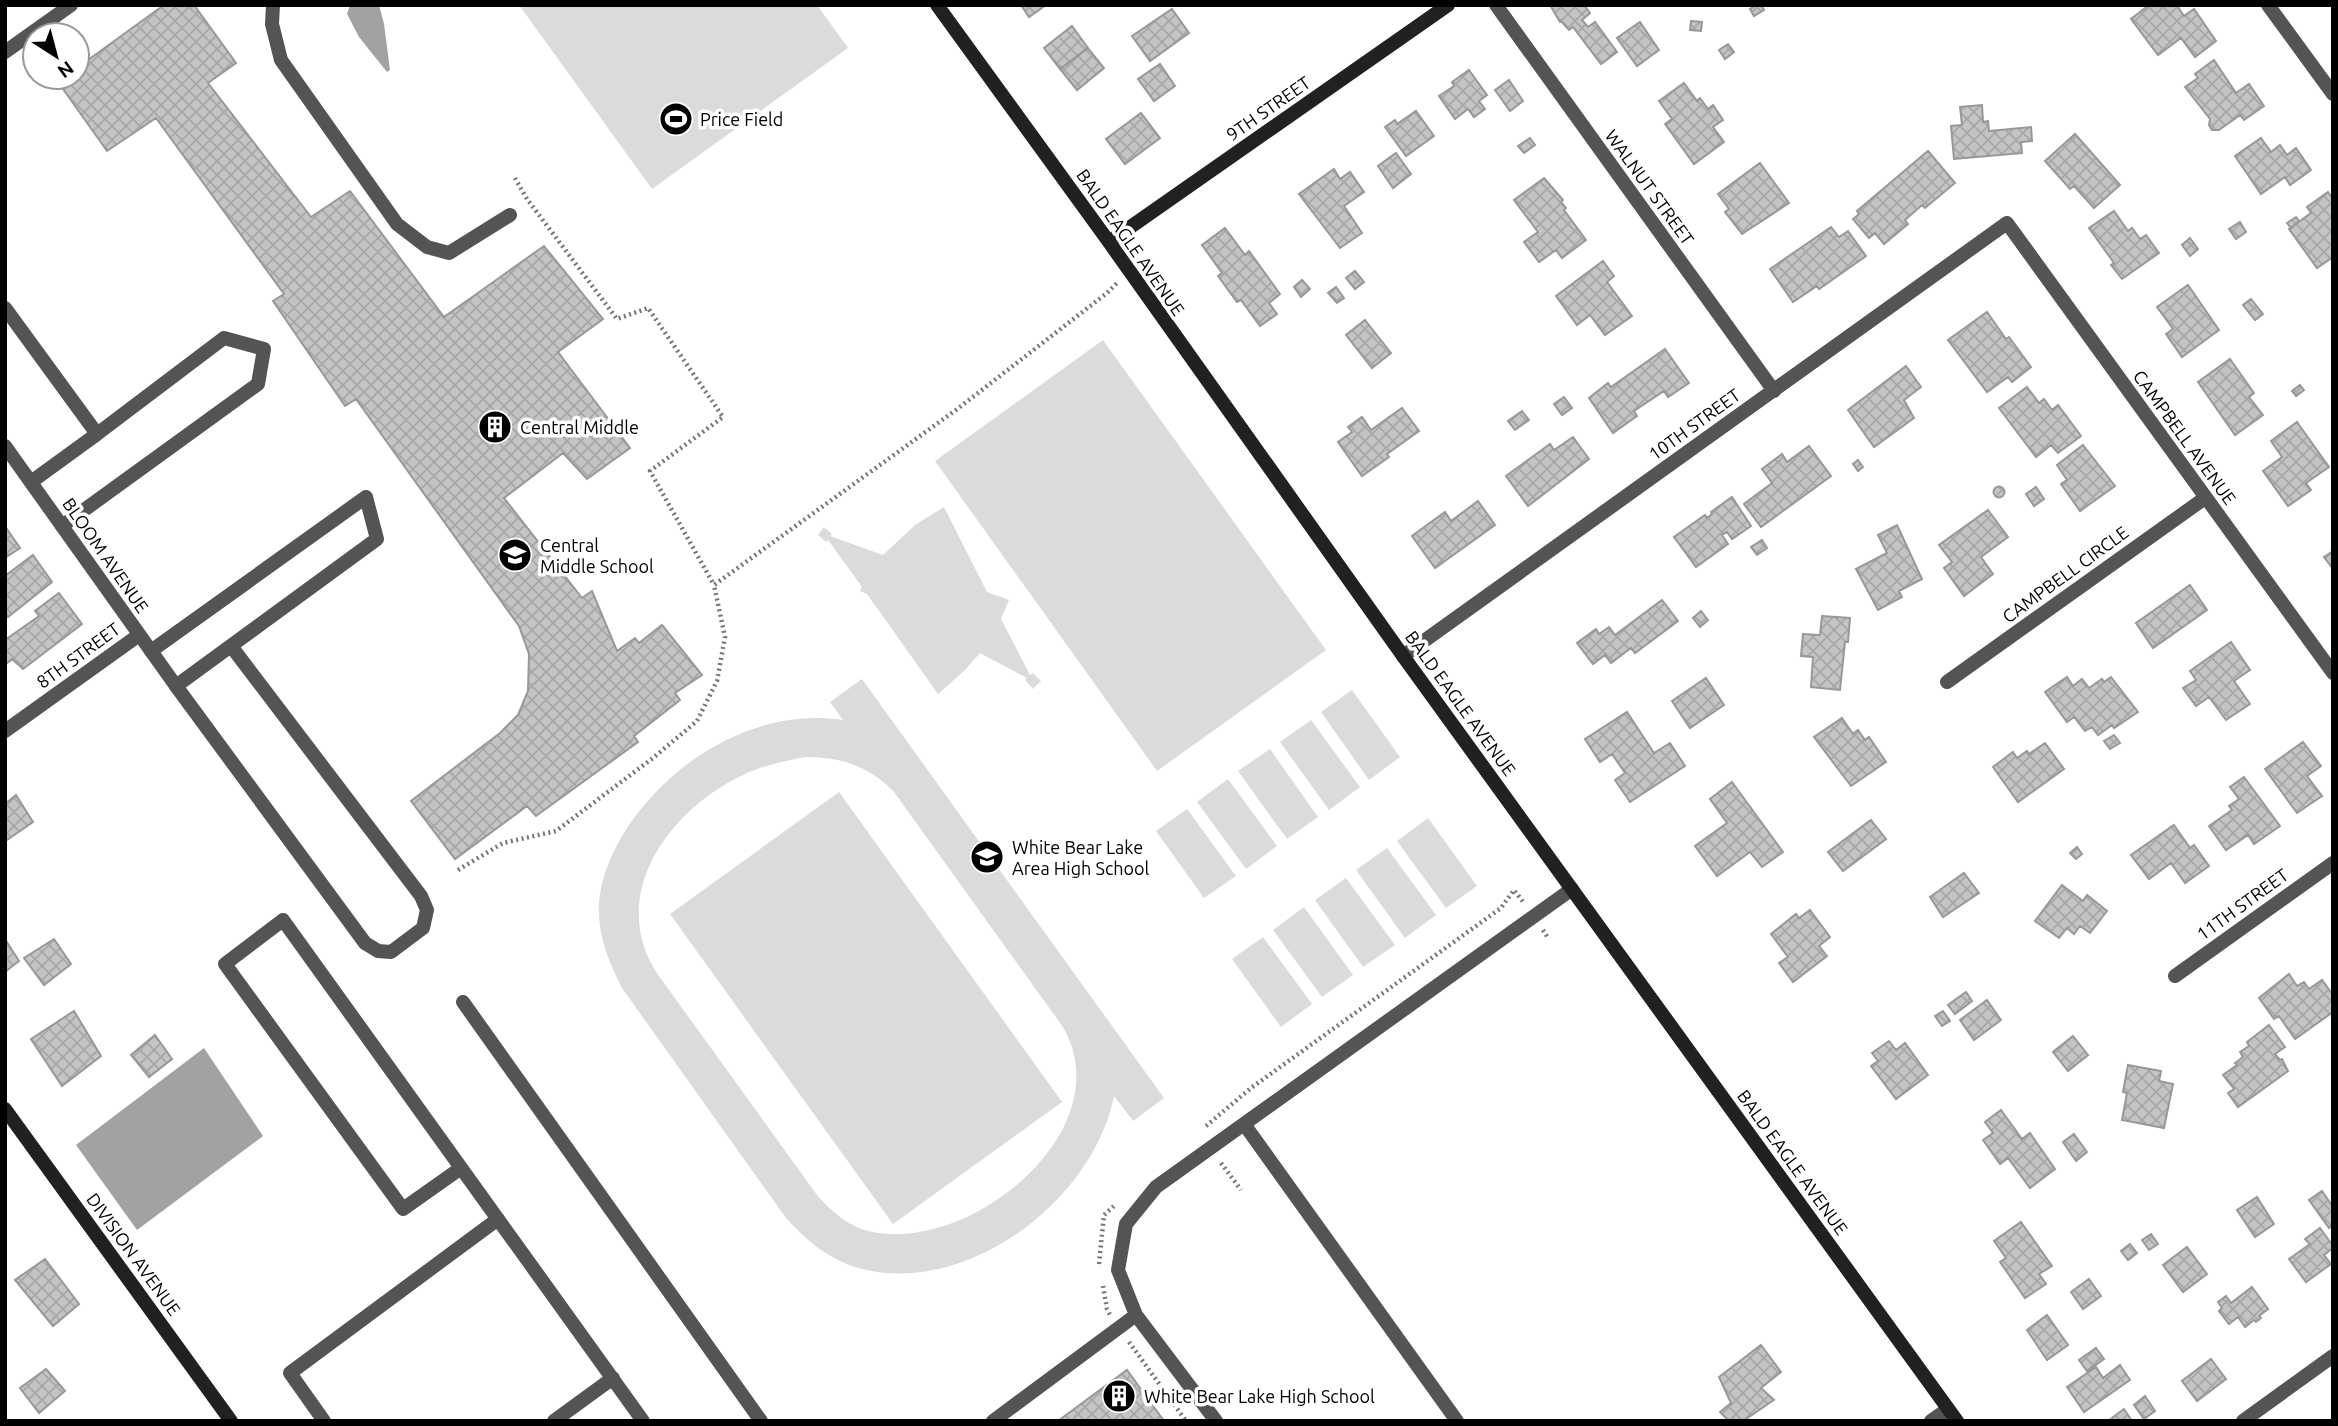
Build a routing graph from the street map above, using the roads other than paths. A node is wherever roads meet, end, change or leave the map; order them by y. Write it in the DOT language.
graph roads {
  1 [pos="71,5"];
  2 [pos="273,5"];
  3 [pos="937,5"];
  4 [pos="1448,5"];
  5 [pos="1496,5"];
  6 [pos="2268,5"];
  7 [pos="5,52"];
  8 [pos="2333,94"];
  9 [pos="510,215"];
  10 [pos="2007,223"];
  11 [pos="1109,242"];
  12 [pos="5,309"];
  13 [pos="1774,391"];
  14 [pos="97,434"];
  15 [pos="5,446"];
  16 [pos="31,482"];
  17 [pos="2205,498"];
  18 [pos="62,526"];
  19 [pos="139,635"];
  20 [pos="231,646"];
  21 [pos="151,651"];
  22 [pos="1403,656"];
  23 [pos="2333,673"];
  24 [pos="1947,682"];
  25 [pos="176,686"];
  26 [pos="5,731"];
  27 [pos="2333,863"];
  28 [pos="1572,889"];
  29 [pos="2175,976"];
  30 [pos="463,1002"];
  31 [pos="5,1109"];
  32 [pos="1244,1124"];
  33 [pos="461,1167"];
  34 [pos="498,1219"];
  35 [pos="1136,1315"];
  36 [pos="2333,1356"];
  37 [pos="613,1378"];
  38 [pos="1952,1415"];
  39 [pos="231,1421"];
  40 [pos="324,1421"];
  41 [pos="554,1421"];
  42 [pos="643,1421"];
  43 [pos="761,1421"];
  44 [pos="993,1421"];
  45 [pos="1216,1421"];
  46 [pos="1457,1421"];
  47 [pos="1931,1421"];
  48 [pos="2243,1421"];
  1 -- 7 [label="street"];
  2 -- 9 [label="street"];
  3 -- 11 [label="street, BALD EAGLE AVENUE"];
  4 -- 11 [label="street, 9TH STREET"];
  5 -- 13 [label="street, WALNUT STREET"];
  6 -- 8 [label="street"];
  10 -- 13 [label="street, 10TH STREET"];
  10 -- 17 [label="street, CAMPBELL AVENUE"];
  11 -- 22 [label="street, BALD EAGLE AVENUE"];
  12 -- 14 [label="street"];
  13 -- 22 [label="street, 10TH STREET"];
  14 -- 16 [label="street"];
  14 -- 18 [label="street"];
  15 -- 16 [label="street, BLOOM AVENUE"];
  16 -- 18 [label="street, BLOOM AVENUE"];
  17 -- 23 [label="street, CAMPBELL AVENUE"];
  17 -- 24 [label="street, CAMPBELL CIRCLE"];
  18 -- 19 [label="street, BLOOM AVENUE"];
  19 -- 21 [label="street, BLOOM AVENUE"];
  19 -- 26 [label="street, 8TH STREET"];
  20 -- 21 [label="street"];
  20 -- 25 [label="street"];
  20 -- 25 [label="street, BLOOM AVENUE"];
  21 -- 25 [label="street, BLOOM AVENUE"];
  22 -- 28 [label="street, BALD EAGLE AVENUE"];
  27 -- 29 [label="street, 11TH STREET"];
  28 -- 32 [label="street"];
  28 -- 38 [label="street, BALD EAGLE AVENUE"];
  30 -- 43 [label="street"];
  31 -- 39 [label="street, DIVISION AVENUE"];
  32 -- 35 [label="street"];
  32 -- 46 [label="street"];
  33 -- 33 [label="street"];
  33 -- 34 [label="street"];
  34 -- 37 [label="street"];
  34 -- 40 [label="street"];
  35 -- 44 [label="street"];
  35 -- 45 [label="street"];
  36 -- 48 [label="street"];
  37 -- 41 [label="street"];
  37 -- 42 [label="street"];
  38 -- 47 [label="street"];
}
